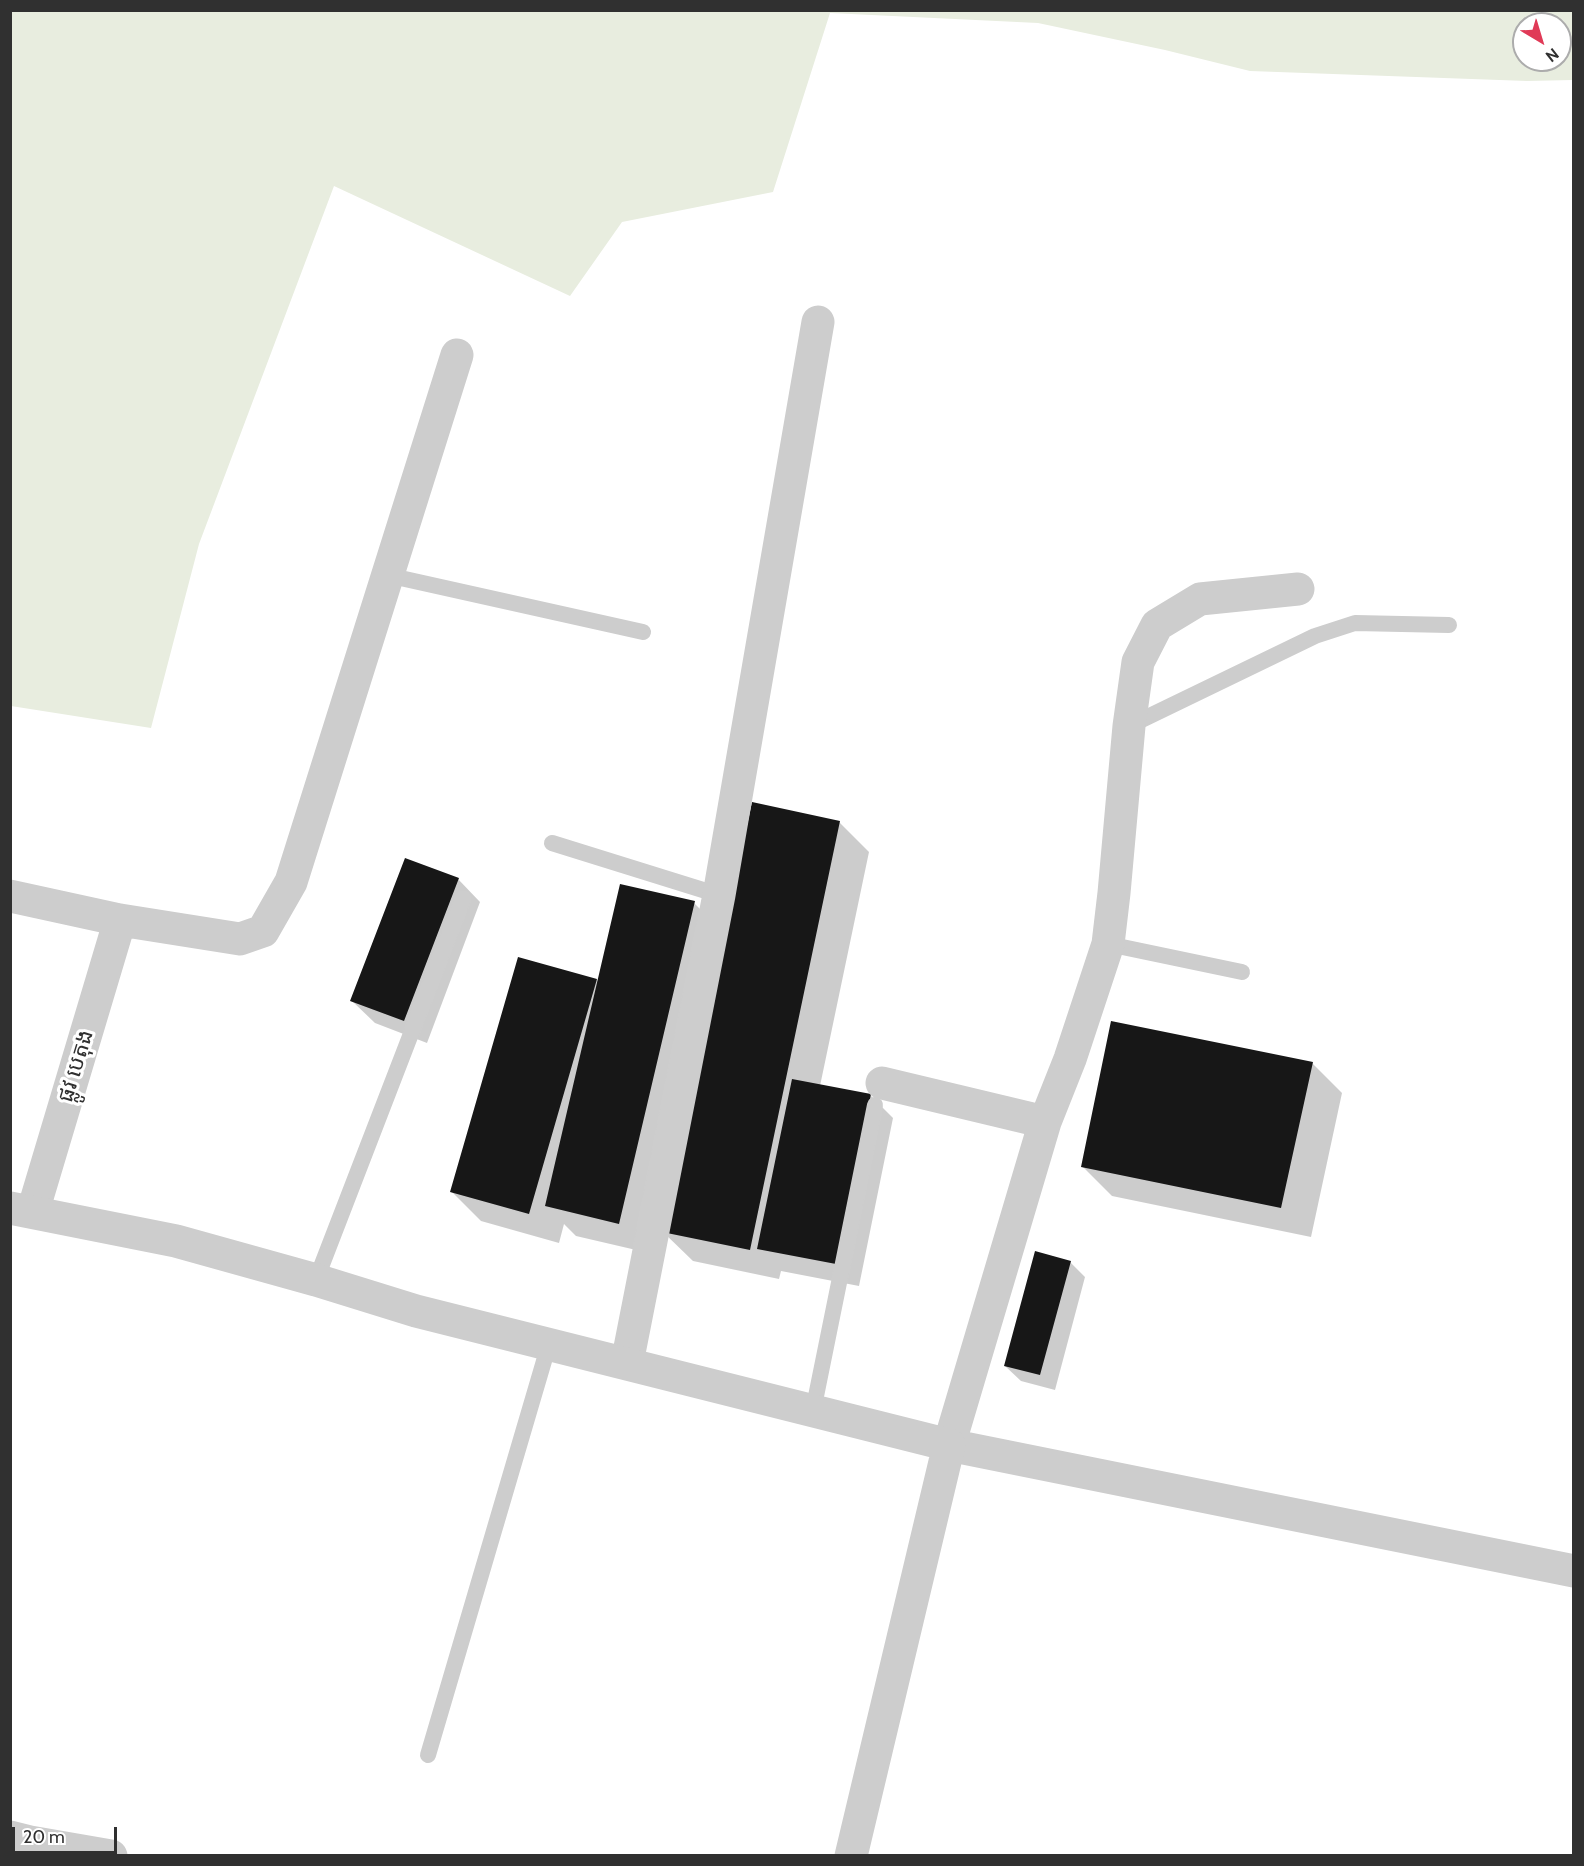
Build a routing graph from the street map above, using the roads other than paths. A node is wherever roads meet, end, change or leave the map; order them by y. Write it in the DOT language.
graph roads {
  1 [pos="818,322"];
  2 [pos="457,355"];
  3 [pos="387,575"];
  4 [pos="1298,589"];
  5 [pos="1449,625"];
  6 [pos="643,632"];
  7 [pos="1129,726"];
  8 [pos="552,843"];
  9 [pos="719,895"];
  10 [pos="10,896"];
  11 [pos="463,899"];
  12 [pos="120,920"];
  13 [pos="1108,944"];
  14 [pos="1242,972"];
  15 [pos="879,1094"];
  16 [pos="1045,1122"];
  17 [pos="22,1210"];
  18 [pos="316,1280"];
  19 [pos="549,1344"];
  20 [pos="627,1363"];
  21 [pos="813,1411"];
  22 [pos="949,1445"];
  23 [pos="1574,1571"];
  24 [pos="428,1755"];
  25 [pos="10,1837"];
  26 [pos="111,1856"];
  27 [pos="851,1856"];
  1 -- 9 [label="street"];
  2 -- 3 [label="street"];
  3 -- 6 [label="lane"];
  3 -- 12 [label="street"];
  4 -- 7 [label="street"];
  5 -- 7 [label="lane"];
  7 -- 13 [label="street"];
  8 -- 9 [label="lane"];
  9 -- 20 [label="street"];
  10 -- 12 [label="street"];
  11 -- 18 [label="lane"];
  12 -- 17 [label="street, ផ្លូវ បេតុង"];
  13 -- 14 [label="lane"];
  13 -- 16 [label="street"];
  15 -- 16 [label="street"];
  15 -- 21 [label="lane"];
  16 -- 22 [label="street"];
  17 -- 18 [label="street"];
  18 -- 19 [label="street"];
  19 -- 20 [label="street"];
  19 -- 24 [label="lane"];
  20 -- 21 [label="street"];
  21 -- 22 [label="street"];
  22 -- 23 [label="street"];
  22 -- 27 [label="street"];
  25 -- 26 [label="street"];
}
